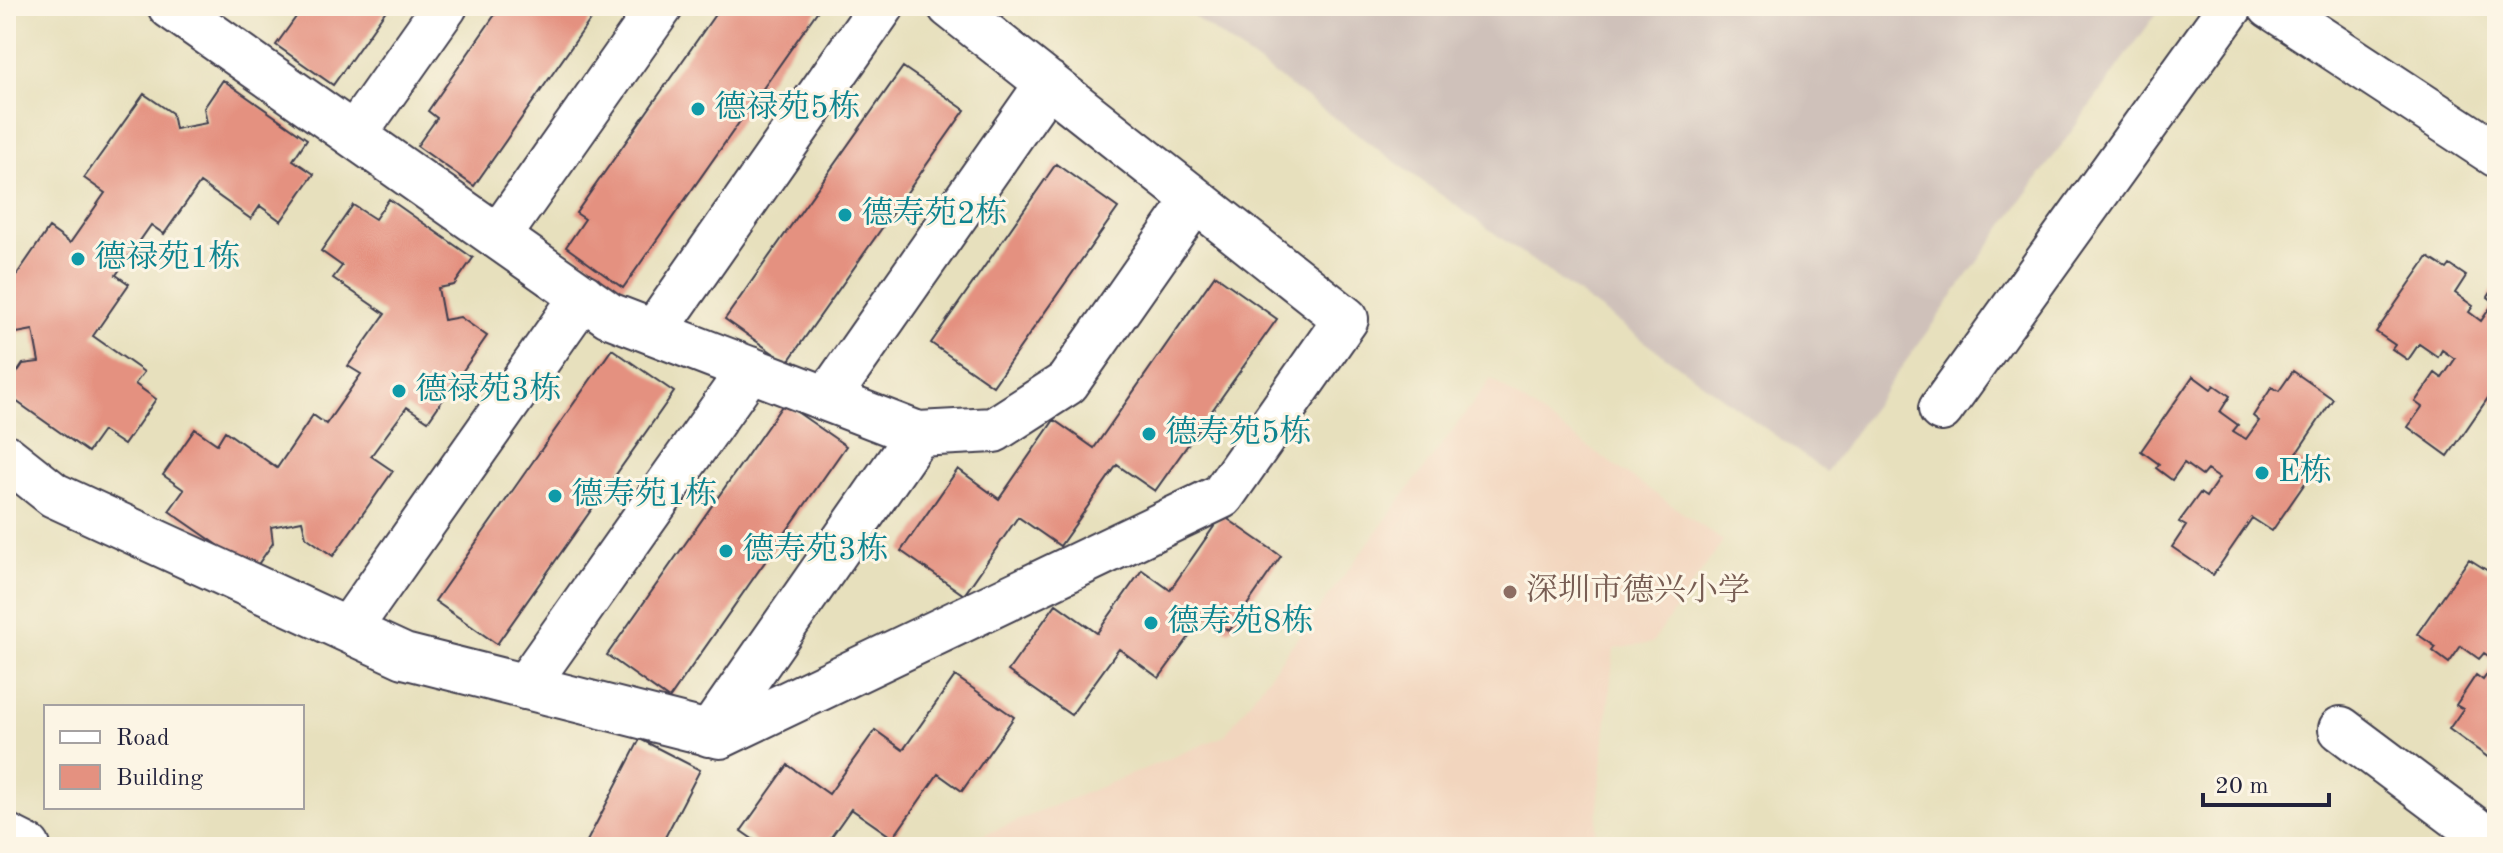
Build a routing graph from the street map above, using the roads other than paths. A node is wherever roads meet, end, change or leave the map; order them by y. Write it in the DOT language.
graph roads {
  1 [pos="170,6"];
  2 [pos="445,6"];
  3 [pos="661,6"];
  4 [pos="882,6"];
  5 [pos="950,6"];
  6 [pos="2231,6"];
  7 [pos="2270,6"];
  8 [pos="218,20"];
  9 [pos="1048,83"];
  10 [pos="354,135"];
  11 [pos="2497,155"];
  12 [pos="1195,200"];
  13 [pos="498,237"];
  14 [pos="583,296"];
  15 [pos="654,332"];
  16 [pos="750,369"];
  17 [pos="827,399"];
  18 [pos="1941,409"];
  19 [pos="918,434"];
  20 [pos="6,457"];
  21 [pos="348,630"];
  22 [pos="525,687"];
  23 [pos="2341,729"];
  24 [pos="709,734"];
  25 [pos="6,836"];
  26 [pos="2497,846"];
  27 [pos="28,847"];
  1 -- 8 [label="street"];
  2 -- 10 [label="street"];
  3 -- 13 [label="street"];
  4 -- 15 [label="street"];
  5 -- 9 [label="street"];
  6 -- 18 [label="street"];
  7 -- 11 [label="street"];
  8 -- 10 [label="street"];
  9 -- 12 [label="street"];
  9 -- 17 [label="street"];
  10 -- 13 [label="street"];
  12 -- 19 [label="street"];
  12 -- 24 [label="street"];
  13 -- 14 [label="street"];
  14 -- 15 [label="street"];
  14 -- 21 [label="street"];
  15 -- 16 [label="street"];
  16 -- 17 [label="street"];
  16 -- 22 [label="street"];
  17 -- 19 [label="street"];
  19 -- 24 [label="street"];
  20 -- 21 [label="street"];
  21 -- 22 [label="street"];
  22 -- 24 [label="street"];
  23 -- 26 [label="street"];
  25 -- 27 [label="street"];
}
